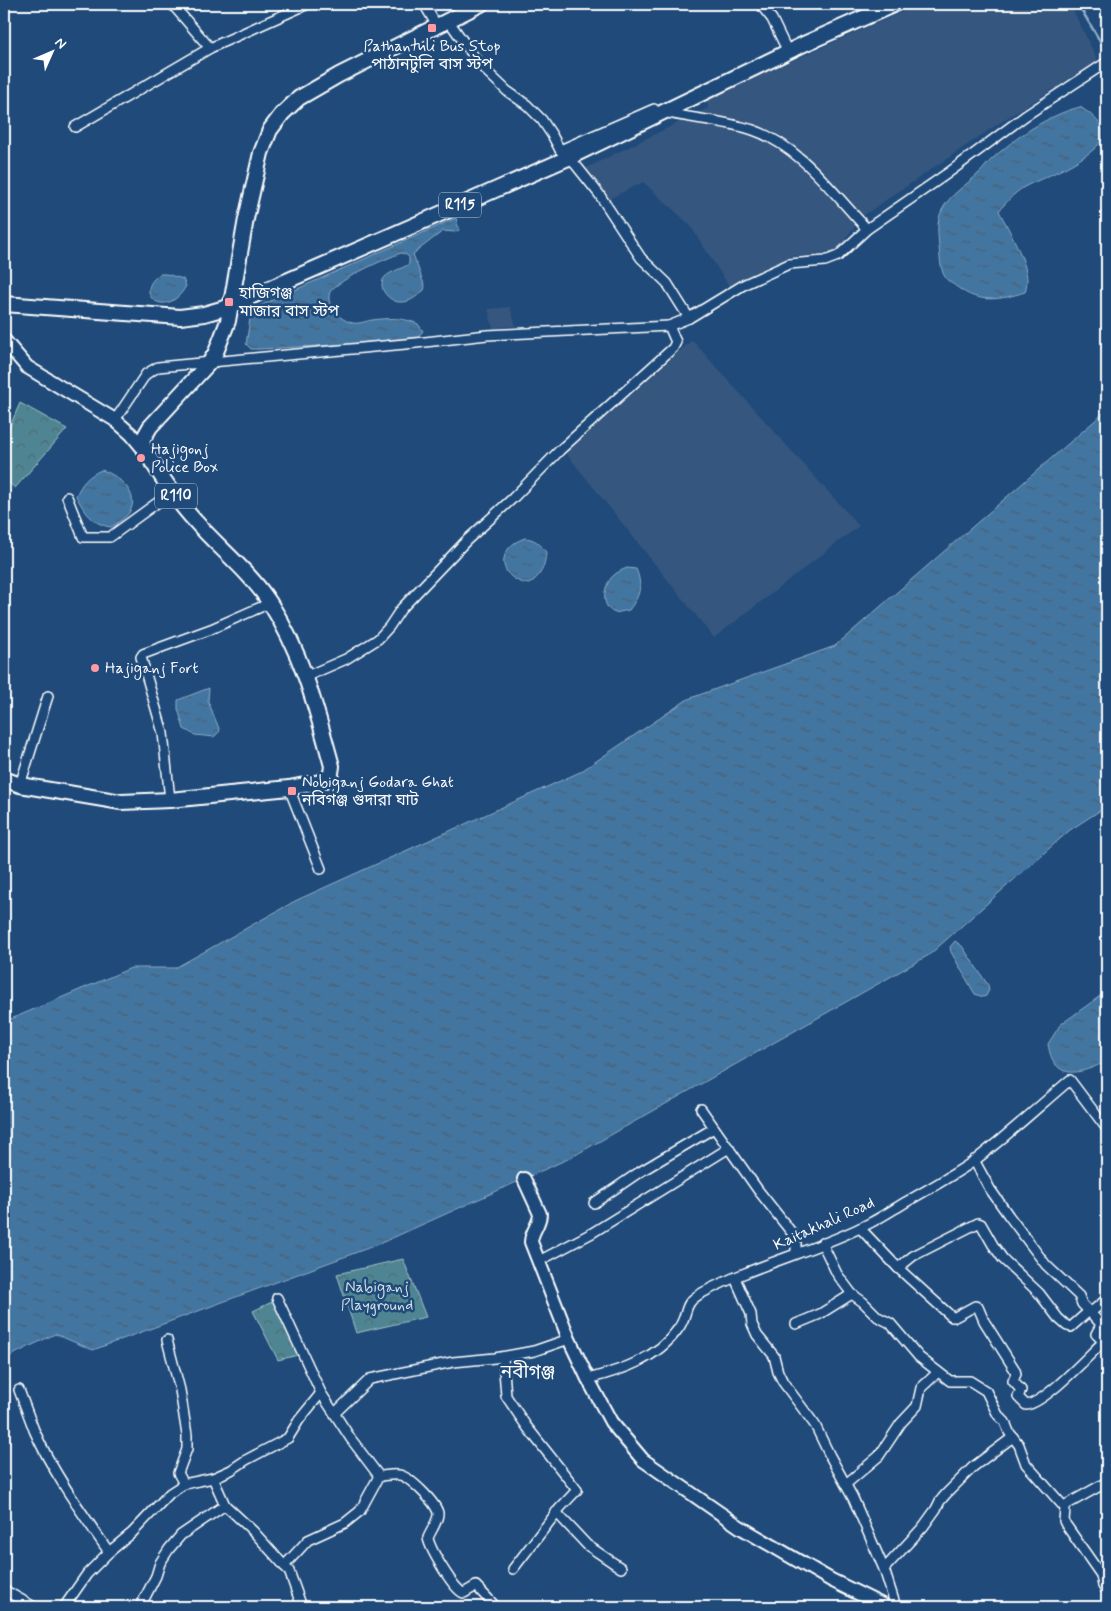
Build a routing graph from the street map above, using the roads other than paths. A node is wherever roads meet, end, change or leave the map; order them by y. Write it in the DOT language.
graph roads {
  1 [pos="172,4"];
  2 [pos="308,4"];
  3 [pos="424,4"];
  4 [pos="481,4"];
  5 [pos="760,4"];
  6 [pos="895,4"];
  7 [pos="442,23"];
  8 [pos="210,48"];
  9 [pos="1104,64"];
  10 [pos="662,111"];
  11 [pos="74,127"];
  12 [pos="564,154"];
  13 [pos="867,229"];
  14 [pos="4,304"];
  15 [pos="231,306"];
  16 [pos="688,318"];
  17 [pos="669,326"];
  18 [pos="4,340"];
  19 [pos="210,362"];
  20 [pos="115,420"];
  21 [pos="144,451"];
  22 [pos="172,492"];
  23 [pos="67,497"];
  24 [pos="270,603"];
  25 [pos="306,676"];
  26 [pos="48,696"];
  27 [pos="4,779"];
  28 [pos="20,785"];
  29 [pos="289,788"];
  30 [pos="170,800"];
  31 [pos="321,869"];
  32 [pos="701,1109"];
  33 [pos="714,1128"];
  34 [pos="1107,1129"];
  35 [pos="728,1148"];
  36 [pos="974,1160"];
  37 [pos="524,1179"];
  38 [pos="594,1203"];
  39 [pos="860,1228"];
  40 [pos="822,1243"];
  41 [pos="796,1253"];
  42 [pos="539,1261"];
  43 [pos="898,1268"];
  44 [pos="735,1278"];
  45 [pos="852,1294"];
  46 [pos="277,1298"];
  47 [pos="1107,1299"];
  48 [pos="1089,1312"];
  49 [pos="796,1324"];
  50 [pos="569,1339"];
  51 [pos="167,1340"];
  52 [pos="1105,1344"];
  53 [pos="503,1357"];
  54 [pos="938,1372"];
  55 [pos="588,1379"];
  56 [pos="20,1390"];
  57 [pos="321,1393"];
  58 [pos="335,1414"];
  59 [pos="1013,1437"];
  60 [pos="379,1476"];
  61 [pos="213,1478"];
  62 [pos="1107,1482"];
  63 [pos="184,1484"];
  64 [pos="846,1484"];
  65 [pos="225,1505"];
  66 [pos="1064,1506"];
  67 [pos="556,1512"];
  68 [pos="108,1552"];
  69 [pos="284,1566"];
  70 [pos="621,1568"];
  71 [pos="513,1569"];
  72 [pos="884,1569"];
  73 [pos="1104,1572"];
  74 [pos="4,1590"];
  75 [pos="1107,1591"];
  76 [pos="34,1607"];
  77 [pos="64,1607"];
  78 [pos="140,1607"];
  79 [pos="302,1607"];
  80 [pos="496,1607"];
  81 [pos="886,1607"];
  82 [pos="896,1607"];
  1 -- 8 [label="street"];
  2 -- 8 [label="street"];
  3 -- 7 [label="street"];
  4 -- 7 [label="main road"];
  5 -- 12 [label="street"];
  6 -- 10 [label="main road, R115"];
  7 -- 12 [label="street"];
  7 -- 15 [label="main road"];
  8 -- 11 [label="street"];
  9 -- 13 [label="street"];
  10 -- 12 [label="main road, R115"];
  10 -- 13 [label="street"];
  12 -- 15 [label="main road, R115"];
  12 -- 16 [label="street"];
  13 -- 16 [label="street"];
  14 -- 15 [label="main road, R115"];
  15 -- 19 [label="main road"];
  16 -- 17 [label="street"];
  17 -- 19 [label="street"];
  17 -- 25 [label="street"];
  18 -- 20 [label="main road"];
  19 -- 20 [label="street"];
  19 -- 21 [label="main road"];
  20 -- 21 [label="main road"];
  21 -- 22 [label="main road, R110"];
  22 -- 23 [label="street"];
  22 -- 24 [label="main road, R110"];
  24 -- 25 [label="main road, R110"];
  24 -- 30 [label="street"];
  25 -- 29 [label="main road, R110"];
  26 -- 28 [label="street"];
  27 -- 28 [label="main road, R110"];
  28 -- 30 [label="main road, R110"];
  29 -- 30 [label="main road, R110"];
  29 -- 31 [label="street"];
  32 -- 33 [label="street"];
  33 -- 35 [label="street"];
  33 -- 38 [label="street"];
  34 -- 36 [label="street, Kaitakhali Road"];
  35 -- 41 [label="street"];
  35 -- 42 [label="street"];
  36 -- 39 [label="street, Kaitakhali Road"];
  36 -- 48 [label="street"];
  37 -- 42 [label="main road"];
  39 -- 40 [label="street, Kaitakhali Road"];
  39 -- 43 [label="street"];
  40 -- 41 [label="street, Kaitakhali Road"];
  40 -- 45 [label="street"];
  41 -- 44 [label="street, Kaitakhali Road"];
  42 -- 50 [label="main road"];
  43 -- 48 [label="street"];
  43 -- 52 [label="street"];
  44 -- 55 [label="street, Kaitakhali Road"];
  44 -- 64 [label="street"];
  45 -- 49 [label="street"];
  45 -- 54 [label="street"];
  46 -- 57 [label="street"];
  47 -- 48 [label="street"];
  48 -- 52 [label="street"];
  50 -- 53 [label="street"];
  50 -- 55 [label="main road"];
  51 -- 63 [label="street"];
  53 -- 58 [label="street"];
  53 -- 67 [label="street"];
  54 -- 59 [label="street"];
  54 -- 64 [label="street"];
  55 -- 81 [label="main road"];
  56 -- 68 [label="street"];
  57 -- 58 [label="street"];
  57 -- 61 [label="street"];
  58 -- 60 [label="street"];
  59 -- 66 [label="street"];
  59 -- 72 [label="street"];
  60 -- 69 [label="street"];
  60 -- 80 [label="street"];
  61 -- 63 [label="street"];
  61 -- 65 [label="street"];
  62 -- 66 [label="street"];
  63 -- 68 [label="street"];
  64 -- 72 [label="street"];
  65 -- 69 [label="street"];
  65 -- 78 [label="street"];
  66 -- 73 [label="street"];
  67 -- 70 [label="street"];
  67 -- 71 [label="street"];
  68 -- 77 [label="street"];
  69 -- 79 [label="street"];
  72 -- 82 [label="street"];
  73 -- 75 [label="street"];
  74 -- 76 [label="street"];
}
